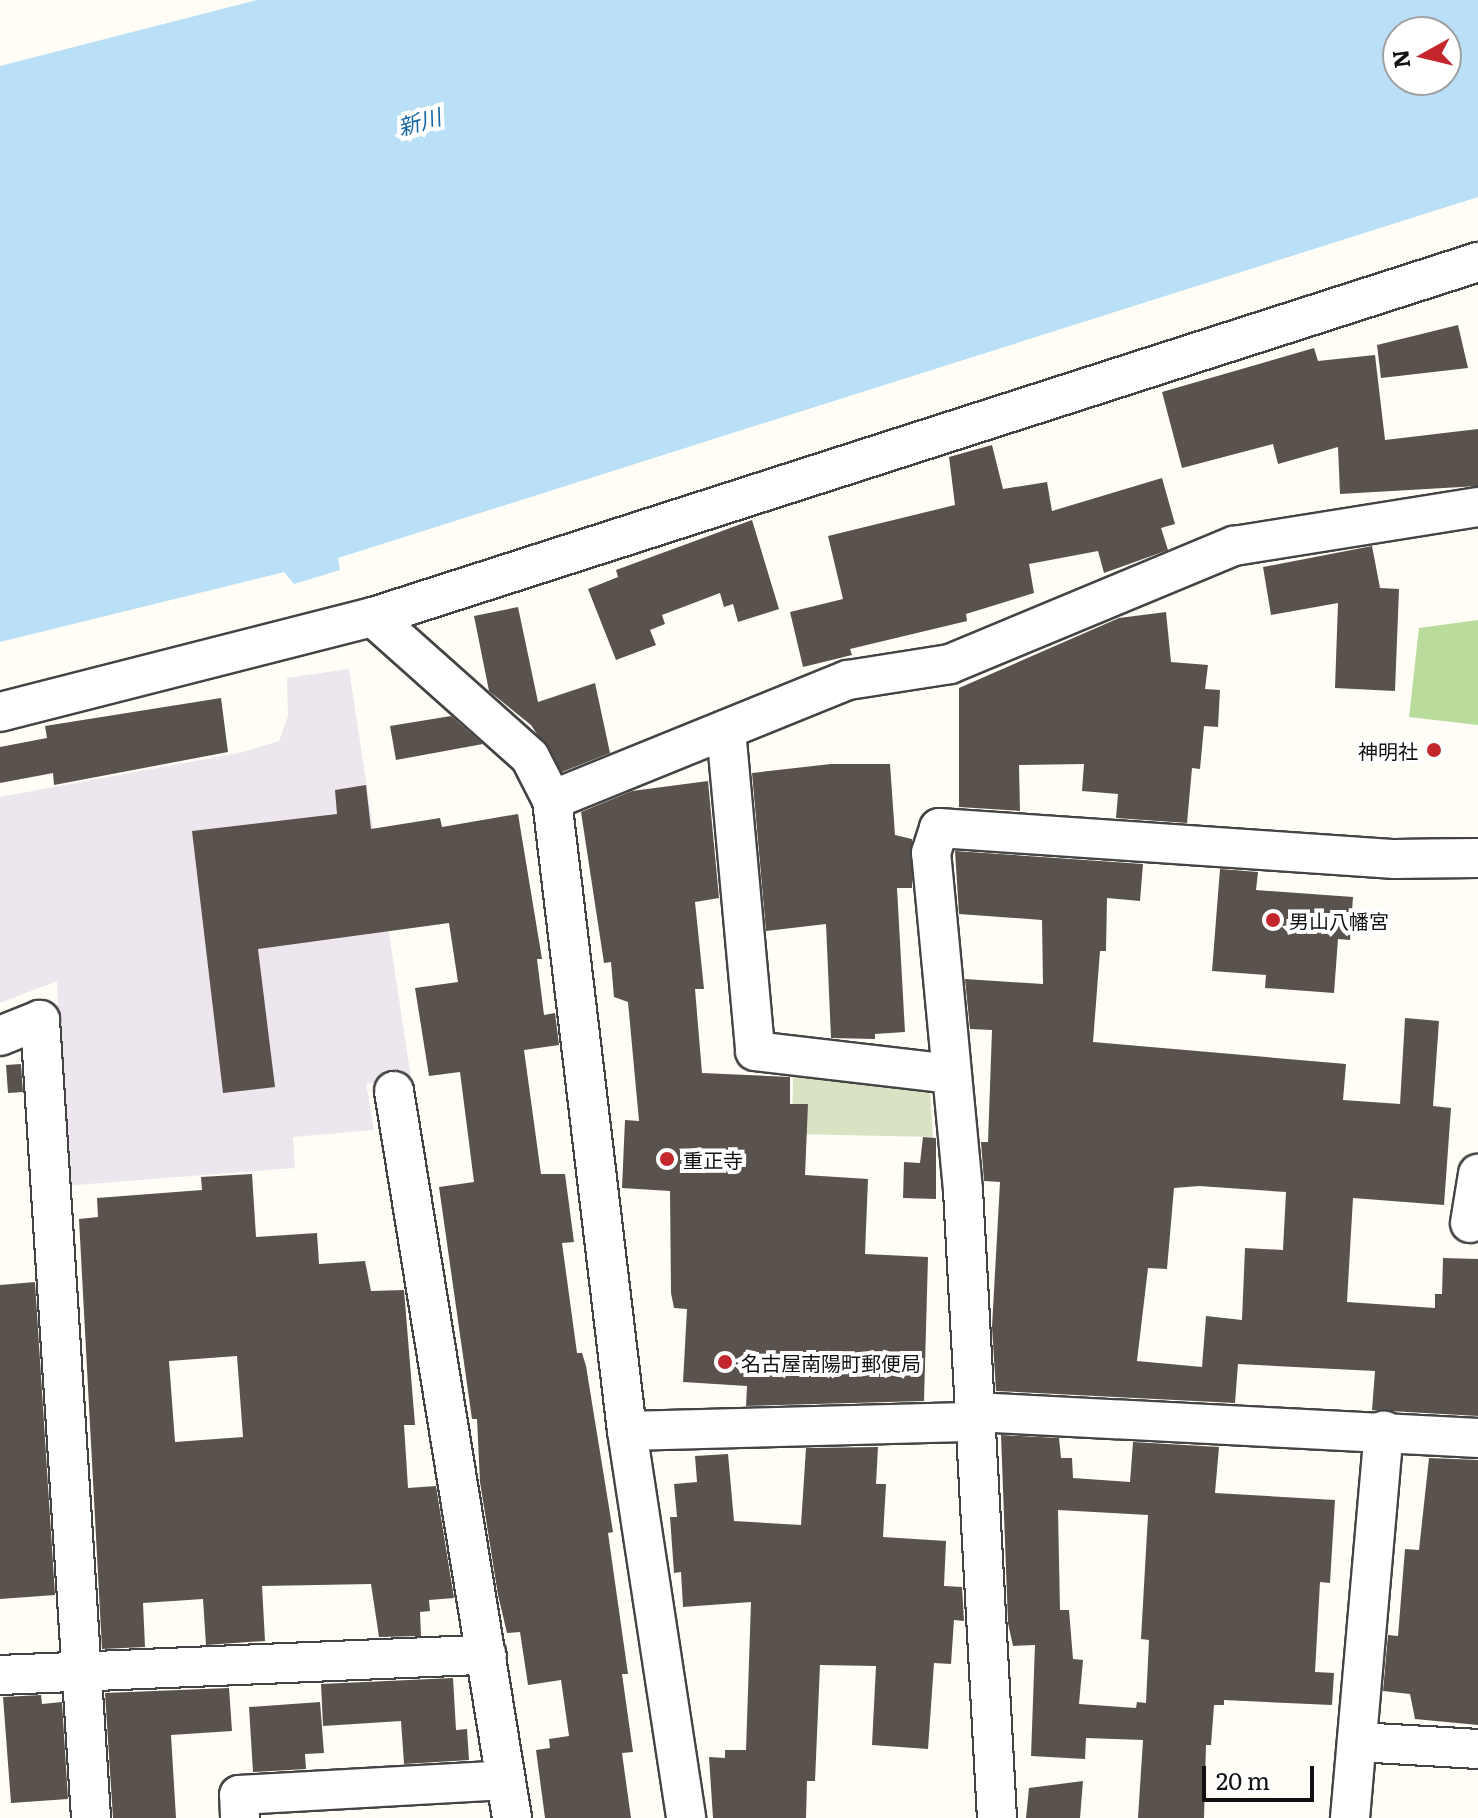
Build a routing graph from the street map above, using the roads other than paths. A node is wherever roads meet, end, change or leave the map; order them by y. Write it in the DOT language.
graph roads {
  1 [pos="1478,262"];
  2 [pos="1478,507"];
  3 [pos="373,617"];
  4 [pos="0,712"];
  5 [pos="726,730"];
  6 [pos="552,800"];
  7 [pos="1478,858"];
  8 [pos="0,1036"];
  9 [pos="951,1074"];
  10 [pos="394,1091"];
  11 [pos="1478,1174"];
  12 [pos="1470,1223"];
  13 [pos="975,1417"];
  14 [pos="1384,1430"];
  15 [pos="627,1431"];
  16 [pos="1478,1438"];
  17 [pos="487,1655"];
  18 [pos="83,1673"];
  19 [pos="0,1675"];
  20 [pos="1357,1742"];
  21 [pos="1478,1749"];
  22 [pos="506,1780"];
  23 [pos="91,1818"];
  24 [pos="240,1818"];
  25 [pos="512,1818"];
  26 [pos="686,1818"];
  27 [pos="997,1818"];
  28 [pos="1350,1818"];
  1 -- 3 [label="street"];
  2 -- 5 [label="street"];
  3 -- 4 [label="street"];
  3 -- 6 [label="street"];
  5 -- 6 [label="street"];
  5 -- 9 [label="street"];
  6 -- 15 [label="street"];
  7 -- 9 [label="street"];
  8 -- 18 [label="street"];
  9 -- 13 [label="street"];
  10 -- 17 [label="street"];
  11 -- 12 [label="street"];
  13 -- 14 [label="street"];
  13 -- 15 [label="street"];
  13 -- 27 [label="street"];
  14 -- 16 [label="street"];
  14 -- 20 [label="street"];
  15 -- 26 [label="street"];
  17 -- 18 [label="street"];
  17 -- 22 [label="street"];
  18 -- 19 [label="street"];
  18 -- 23 [label="street"];
  20 -- 21 [label="street"];
  20 -- 28 [label="street"];
  22 -- 24 [label="street"];
  22 -- 25 [label="street"];
}
